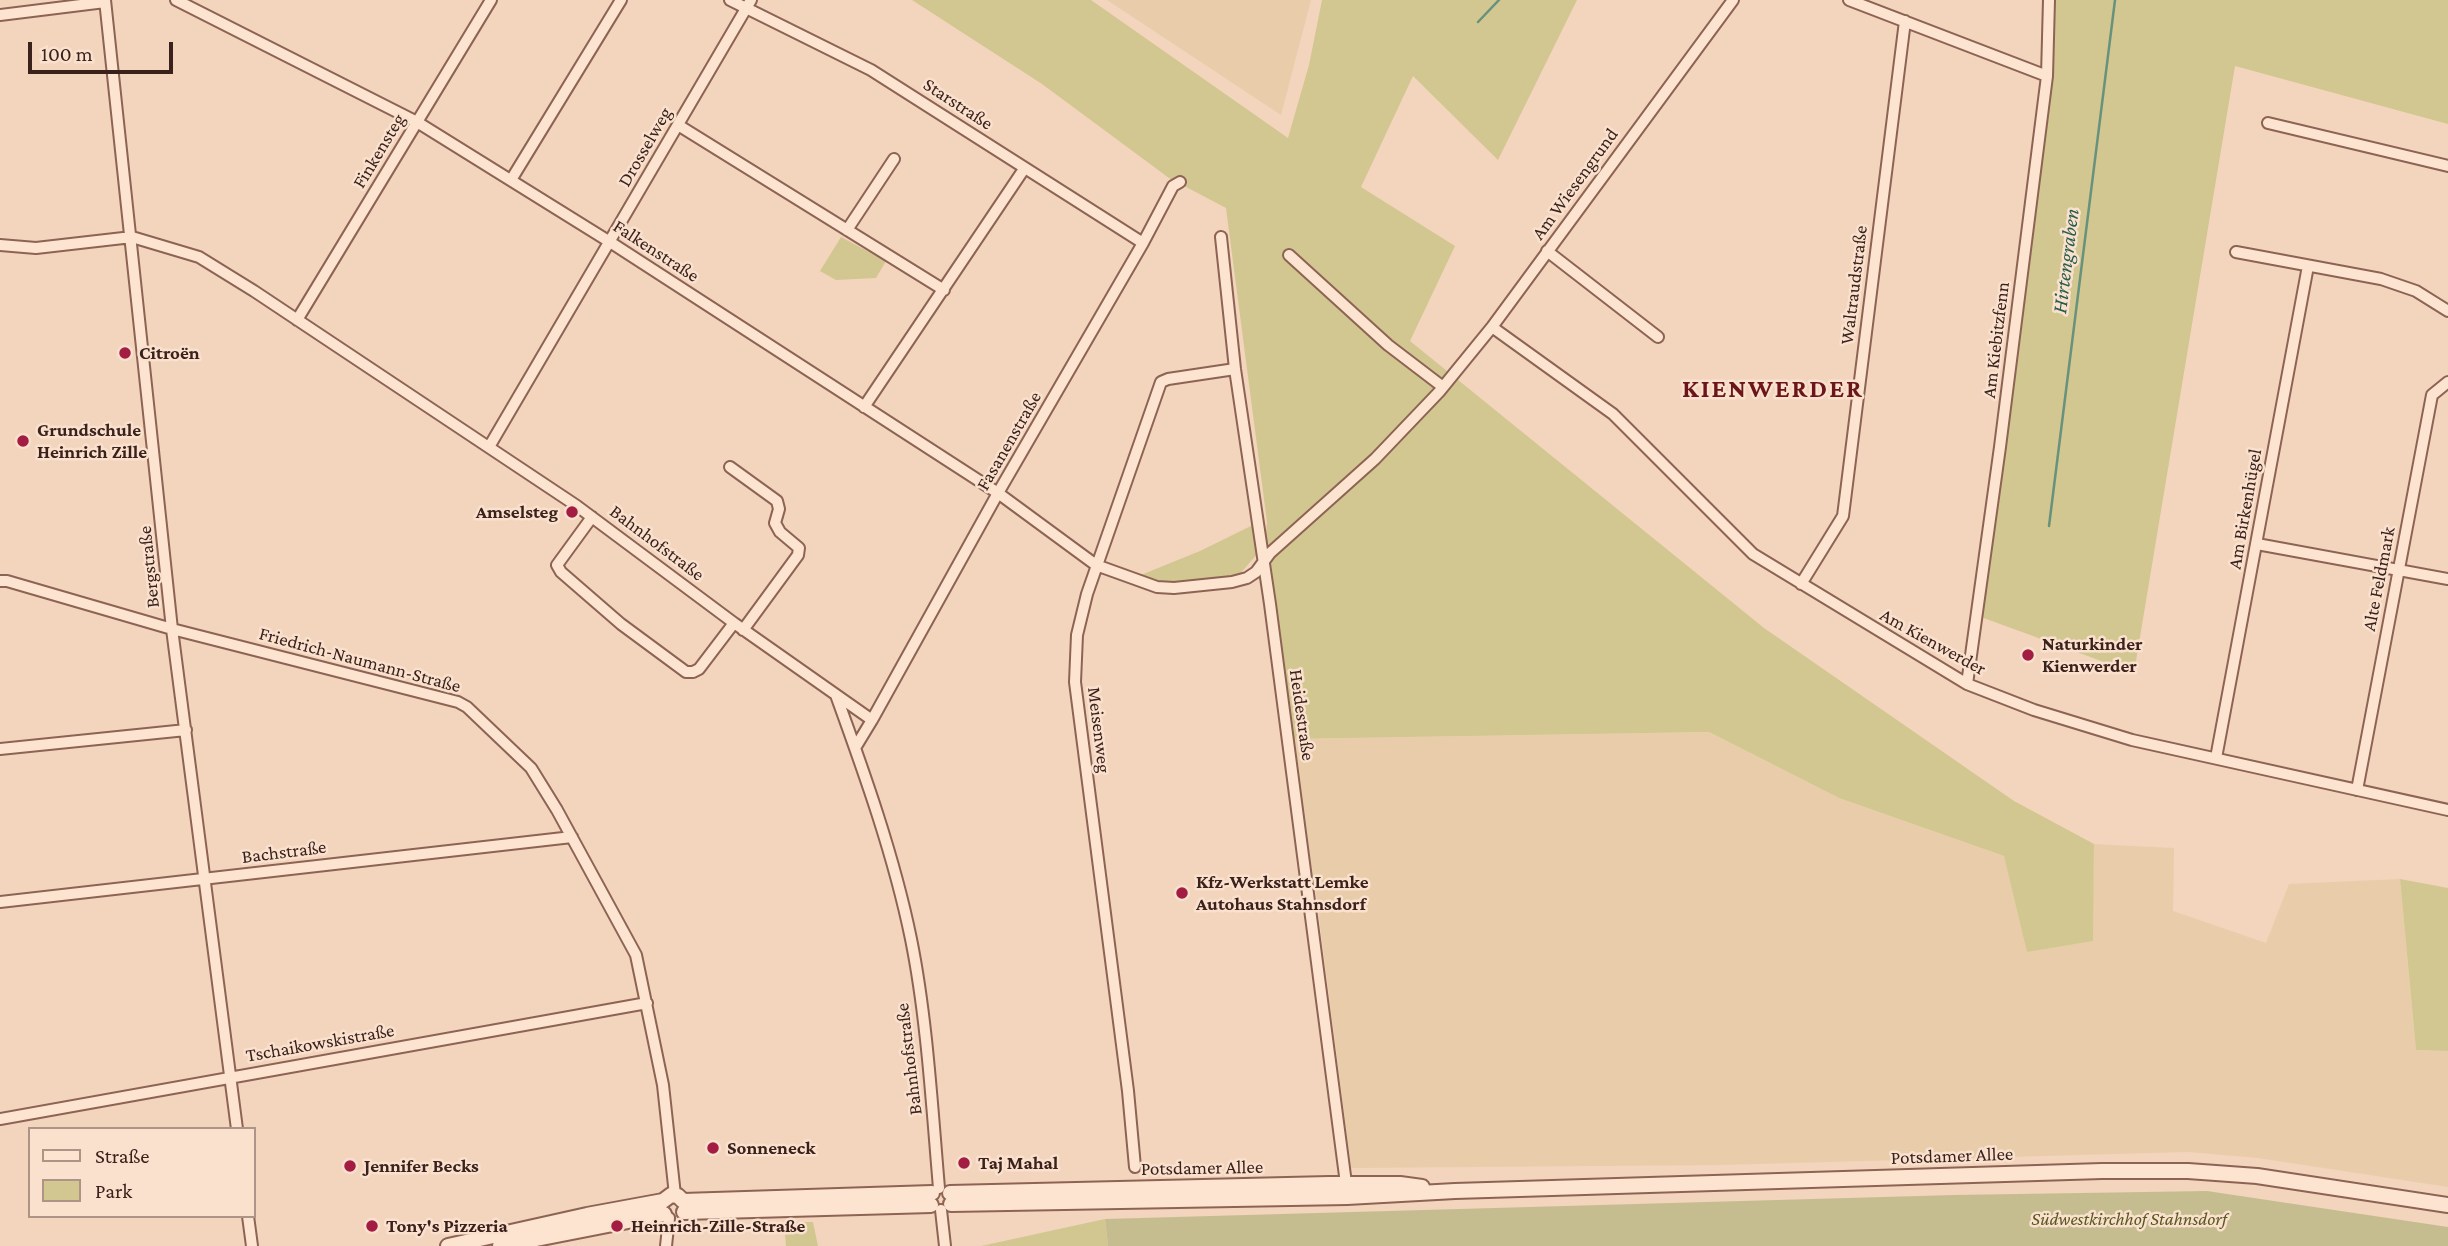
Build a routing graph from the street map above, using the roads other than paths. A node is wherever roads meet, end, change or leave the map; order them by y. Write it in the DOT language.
graph roads {
  1 [pos="176,0"];
  2 [pos="491,0"];
  3 [pos="621,0"];
  4 [pos="730,0"];
  5 [pos="1734,0"];
  6 [pos="1849,0"];
  7 [pos="2049,0"];
  8 [pos="105,1"];
  9 [pos="749,5"];
  10 [pos="0,15"];
  11 [pos="1905,21"];
  12 [pos="2047,76"];
  13 [pos="418,122"];
  14 [pos="2268,123"];
  15 [pos="678,125"];
  16 [pos="894,159"];
  17 [pos="2448,166"];
  18 [pos="1024,169"];
  19 [pos="511,180"];
  20 [pos="1180,182"];
  21 [pos="848,230"];
  22 [pos="132,237"];
  23 [pos="1221,237"];
  24 [pos="610,242"];
  25 [pos="1143,243"];
  26 [pos="0,245"];
  27 [pos="1547,251"];
  28 [pos="2236,252"];
  29 [pos="1289,255"];
  30 [pos="2308,266"];
  31 [pos="944,290"];
  32 [pos="2448,311"];
  33 [pos="297,320"];
  34 [pos="1492,327"];
  35 [pos="1658,337"];
  36 [pos="1235,369"];
  37 [pos="2448,382"];
  38 [pos="1443,387"];
  39 [pos="864,407"];
  40 [pos="489,447"];
  41 [pos="730,467"];
  42 [pos="998,493"];
  43 [pos="592,517"];
  44 [pos="2260,545"];
  45 [pos="1263,563"];
  46 [pos="1096,565"];
  47 [pos="2398,570"];
  48 [pos="2448,579"];
  49 [pos="0,581"];
  50 [pos="1801,584"];
  51 [pos="739,626"];
  52 [pos="173,629"];
  53 [pos="1967,684"];
  54 [pos="836,695"];
  55 [pos="872,720"];
  56 [pos="186,730"];
  57 [pos="855,748"];
  58 [pos="0,749"];
  59 [pos="2216,758"];
  60 [pos="2357,790"];
  61 [pos="2448,810"];
  62 [pos="572,836"];
  63 [pos="205,879"];
  64 [pos="0,902"];
  65 [pos="647,1003"];
  66 [pos="230,1076"];
  67 [pos="0,1119"];
  68 [pos="237,1127"];
  69 [pos="1135,1167"];
  70 [pos="1347,1191"];
  71 [pos="941,1199"];
  72 [pos="2448,1205"];
  73 [pos="673,1207"];
  74 [pos="248,1218"];
  75 [pos="252,1246"];
  76 [pos="448,1246"];
  77 [pos="500,1246"];
  78 [pos="666,1246"];
  79 [pos="945,1246"];
  1 -- 13 [label="street, Falkenstraße"];
  2 -- 13 [label="street, Finkensteg"];
  3 -- 19 [label="street"];
  4 -- 9 [label="street, Starstraße"];
  5 -- 27 [label="street, Am Wiesengrund"];
  6 -- 11 [label="street"];
  7 -- 12 [label="street, Am Kiebitzfenn"];
  8 -- 10 [label="street"];
  8 -- 22 [label="street, Bergstraße"];
  9 -- 15 [label="street, Drosselweg"];
  9 -- 18 [label="street, Starstraße"];
  11 -- 12 [label="street"];
  11 -- 50 [label="street, Waltraudstraße"];
  12 -- 53 [label="street, Am Kiebitzfenn"];
  13 -- 19 [label="street, Falkenstraße"];
  13 -- 33 [label="street, Finkensteg"];
  14 -- 17 [label="street"];
  15 -- 21 [label="street"];
  15 -- 24 [label="street, Drosselweg"];
  16 -- 21 [label="street"];
  18 -- 25 [label="street, Starstraße"];
  18 -- 31 [label="street"];
  19 -- 24 [label="street, Falkenstraße"];
  20 -- 25 [label="street, Fasanenstraße"];
  21 -- 31 [label="street"];
  22 -- 26 [label="street, Bahnhofstraße"];
  22 -- 33 [label="street, Bahnhofstraße"];
  22 -- 52 [label="street, Bergstraße"];
  23 -- 36 [label="street, Heidestraße"];
  24 -- 39 [label="street, Falkenstraße"];
  24 -- 40 [label="street, Drosselweg"];
  25 -- 42 [label="street, Fasanenstraße"];
  27 -- 34 [label="street, Am Wiesengrund"];
  27 -- 35 [label="street"];
  28 -- 30 [label="street"];
  29 -- 38 [label="street"];
  30 -- 32 [label="street"];
  30 -- 44 [label="street, Am Birkenhügel"];
  31 -- 39 [label="street"];
  33 -- 40 [label="street, Bahnhofstraße"];
  34 -- 38 [label="street, Am Wiesengrund"];
  34 -- 50 [label="street, Am Kienwerder"];
  36 -- 45 [label="street, Heidestraße"];
  36 -- 46 [label="street, Meisenweg"];
  37 -- 47 [label="street, Alte Feldmark"];
  38 -- 45 [label="street, Am Wiesengrund"];
  39 -- 42 [label="street, Falkenstraße"];
  40 -- 43 [label="street, Bahnhofstraße"];
  41 -- 51 [label="street"];
  42 -- 46 [label="street, Falkenstraße"];
  42 -- 55 [label="street, Fasanenstraße"];
  43 -- 51 [label="street, Bahnhofstraße"];
  43 -- 51 [label="street"];
  44 -- 47 [label="street"];
  44 -- 59 [label="street, Am Birkenhügel"];
  45 -- 46 [label="street, Falkenstraße"];
  45 -- 70 [label="street, Heidestraße"];
  46 -- 69 [label="street, Meisenweg"];
  47 -- 48 [label="street"];
  47 -- 60 [label="street, Alte Feldmark"];
  49 -- 52 [label="street, Friedrich-Naumann-Straße"];
  50 -- 53 [label="street, Am Kienwerder"];
  51 -- 54 [label="street, Bahnhofstraße"];
  52 -- 56 [label="street, Bergstraße"];
  52 -- 62 [label="street, Friedrich-Naumann-Straße"];
  53 -- 59 [label="street, Am Kienwerder"];
  54 -- 55 [label="street"];
  54 -- 57 [label="street, Bahnhofstraße"];
  55 -- 57 [label="street, Fasanenstraße"];
  56 -- 58 [label="street"];
  56 -- 63 [label="street, Bergstraße"];
  57 -- 71 [label="street, Bahnhofstraße"];
  59 -- 60 [label="street, Am Kienwerder"];
  60 -- 61 [label="street, Am Kienwerder"];
  62 -- 63 [label="street, Bachstraße"];
  62 -- 65 [label="street, Friedrich-Naumann-Straße"];
  63 -- 64 [label="street, Bachstraße"];
  63 -- 66 [label="street, Bergstraße"];
  65 -- 66 [label="street, Tschaikowskistraße"];
  65 -- 73 [label="street, Friedrich-Naumann-Straße"];
  66 -- 67 [label="street, Tschaikowskistraße"];
  66 -- 68 [label="street, Bergstraße"];
  70 -- 71 [label="street, Potsdamer Allee"];
  70 -- 72 [label="street, Potsdamer Allee"];
  71 -- 73 [label="street, Potsdamer Allee"];
  71 -- 79 [label="street, Bahnhofstraße"];
  73 -- 76 [label="street, Potsdamer Allee"];
  73 -- 77 [label="street, Potsdamer Allee"];
  73 -- 78 [label="street"];
  74 -- 75 [label="street"];
}
